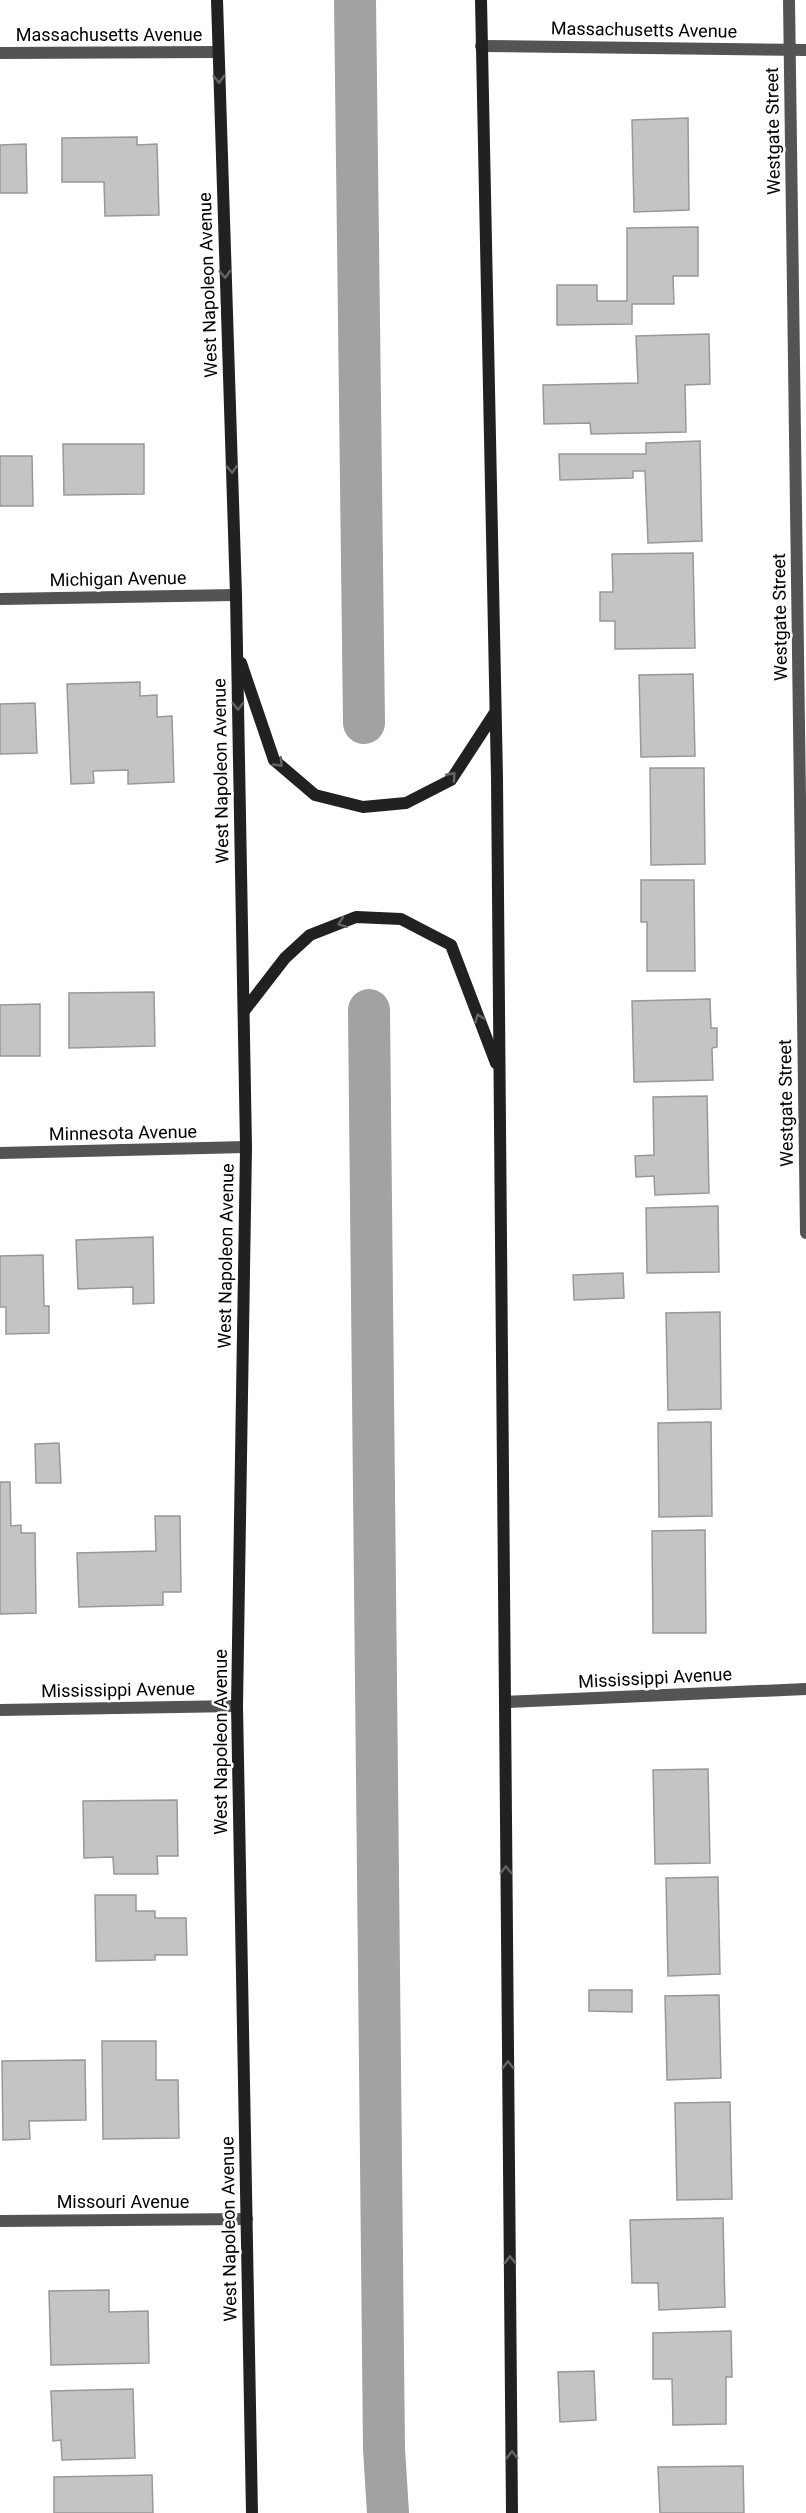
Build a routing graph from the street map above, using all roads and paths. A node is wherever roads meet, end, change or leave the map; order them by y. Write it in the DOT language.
graph roads {
  1 [pos="217,0"];
  2 [pos="481,0"];
  3 [pos="789,0"];
  4 [pos="481,46"];
  5 [pos="789,50"];
  6 [pos="806,50"];
  7 [pos="218,52"];
  8 [pos="0,53"];
  9 [pos="236,595"];
  10 [pos="0,598"];
  11 [pos="802,605"];
  12 [pos="237,651"];
  13 [pos="494,714"];
  14 [pos="244,1011"];
  15 [pos="499,1073"];
  16 [pos="246,1147"];
  17 [pos="0,1154"];
  18 [pos="805,1157"];
  19 [pos="806,1233"];
  20 [pos="806,1689"];
  21 [pos="505,1702"];
  22 [pos="237,1706"];
  23 [pos="0,1710"];
  24 [pos="247,2219"];
  25 [pos="0,2221"];
  26 [pos="252,2513"];
  27 [pos="512,2513"];
  1 -- 7 [label="main road, West Napoleon Avenue"];
  2 -- 4 [label="main road"];
  3 -- 5 [label="street, Westgate Street"];
  4 -- 5 [label="street, Massachusetts Avenue"];
  4 -- 13 [label="main road"];
  5 -- 6 [label="street, Massachusetts Avenue"];
  5 -- 11 [label="street, Westgate Street"];
  7 -- 8 [label="street, Massachusetts Avenue"];
  7 -- 9 [label="main road, West Napoleon Avenue, one-way"];
  9 -- 10 [label="street, Michigan Avenue"];
  9 -- 12 [label="main road, West Napoleon Avenue"];
  11 -- 18 [label="street, Westgate Street"];
  12 -- 13 [label="main road, one-way"];
  12 -- 14 [label="main road, West Napoleon Avenue, one-way"];
  13 -- 15 [label="main road"];
  15 -- 14 [label="main road, one-way"];
  14 -- 16 [label="main road, West Napoleon Avenue"];
  15 -- 21 [label="main road"];
  16 -- 17 [label="street, Minnesota Avenue"];
  16 -- 22 [label="main road, West Napoleon Avenue"];
  18 -- 19 [label="street, Westgate Street"];
  20 -- 21 [label="street, Mississippi Avenue"];
  27 -- 21 [label="main road, one-way"];
  22 -- 23 [label="street, Mississippi Avenue"];
  22 -- 24 [label="main road, West Napoleon Avenue"];
  24 -- 25 [label="street, Missouri Avenue"];
  24 -- 26 [label="main road, West Napoleon Avenue"];
}
